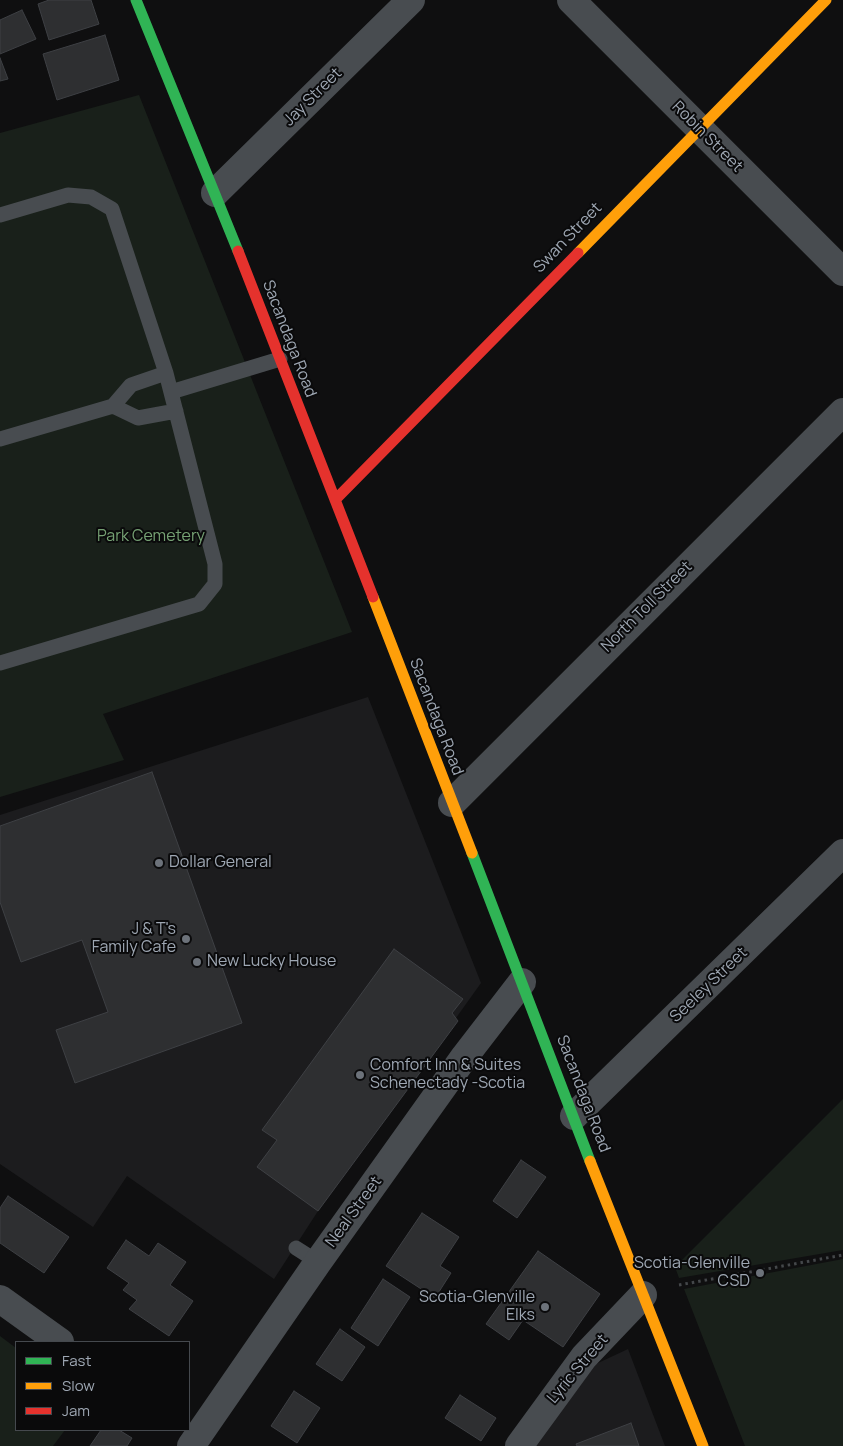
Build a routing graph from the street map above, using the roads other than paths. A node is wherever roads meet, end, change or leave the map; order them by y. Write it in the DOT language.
graph roads {
  1 [pos="136,0"];
  2 [pos="411,0"];
  3 [pos="571,0"];
  4 [pos="826,0"];
  5 [pos="698,128"];
  6 [pos="215,193"];
  7 [pos="0,215"];
  8 [pos="843,272"];
  9 [pos="280,358"];
  10 [pos="166,373"];
  11 [pos="171,392"];
  12 [pos="113,406"];
  13 [pos="176,411"];
  14 [pos="843,412"];
  15 [pos="0,439"];
  16 [pos="335,500"];
  17 [pos="0,663"];
  18 [pos="452,803"];
  19 [pos="843,853"];
  20 [pos="522,982"];
  21 [pos="574,1116"];
  22 [pos="643,1295"];
  23 [pos="0,1299"];
  24 [pos="59,1341"];
  25 [pos="194,1440"];
  26 [pos="519,1446"];
  27 [pos="703,1446"];
  1 -- 6 [label="main road, Sacandaga Road"];
  2 -- 6 [label="street, Jay Street"];
  3 -- 5 [label="street, Robin Street"];
  4 -- 5 [label="main road, Swan Street"];
  5 -- 8 [label="street, Robin Street"];
  5 -- 16 [label="main road, Swan Street"];
  6 -- 9 [label="main road, Sacandaga Road"];
  7 -- 10 [label="lane"];
  9 -- 11 [label="lane"];
  9 -- 16 [label="main road, Sacandaga Road"];
  10 -- 11 [label="lane"];
  10 -- 12 [label="lane"];
  11 -- 13 [label="lane"];
  12 -- 13 [label="lane"];
  12 -- 15 [label="lane"];
  13 -- 17 [label="lane"];
  14 -- 18 [label="street, North Toll Street"];
  16 -- 18 [label="main road, Sacandaga Road"];
  18 -- 20 [label="main road, Sacandaga Road"];
  19 -- 21 [label="street, Seeley Street"];
  20 -- 21 [label="main road, Sacandaga Road"];
  20 -- 25 [label="street, Neal Street"];
  21 -- 22 [label="main road, Sacandaga Road"];
  22 -- 26 [label="street, Lyric Street"];
  22 -- 27 [label="main road, Sacandaga Road"];
  23 -- 24 [label="street"];
}
